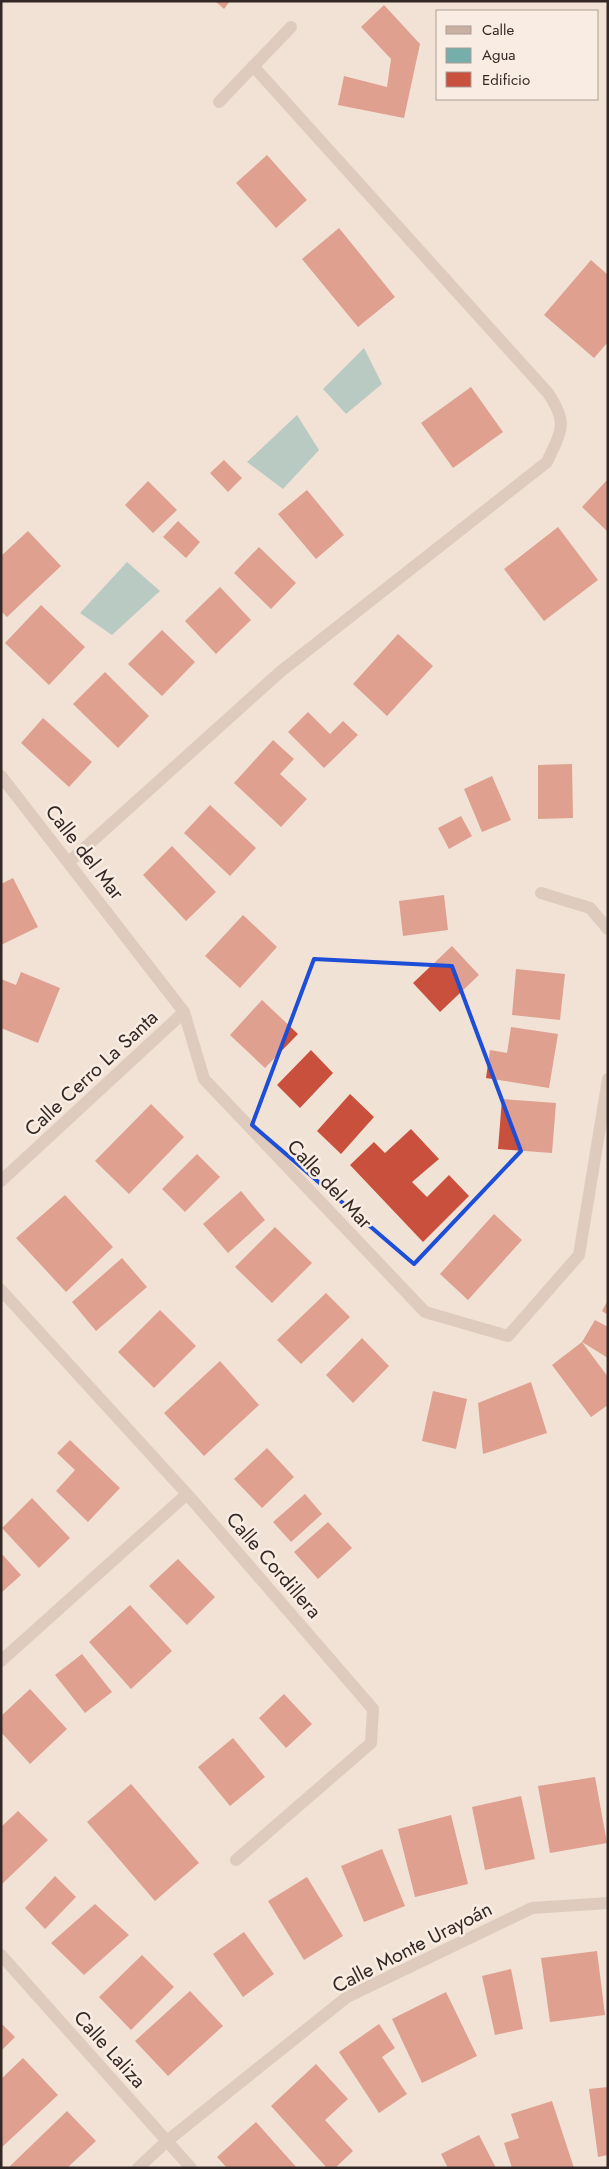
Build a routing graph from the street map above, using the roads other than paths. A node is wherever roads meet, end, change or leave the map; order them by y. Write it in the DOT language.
graph roads {
  1 [pos="291,27"];
  2 [pos="253,66"];
  3 [pos="219,102"];
  4 [pos="1,776"];
  5 [pos="69,862"];
  6 [pos="541,893"];
  7 [pos="608,929"];
  8 [pos="184,1012"];
  9 [pos="608,1079"];
  10 [pos="1,1181"];
  11 [pos="1,1290"];
  12 [pos="187,1494"];
  13 [pos="1,1661"];
  14 [pos="236,1860"];
  15 [pos="608,1903"];
  16 [pos="1,1955"];
  17 [pos="167,2141"];
  18 [pos="138,2168"];
  19 [pos="191,2168"];
  1 -- 2 [label="street"];
  2 -- 3 [label="street"];
  2 -- 5 [label="street"];
  4 -- 5 [label="street, Calle del Mar"];
  5 -- 8 [label="street, Calle del Mar"];
  6 -- 7 [label="street"];
  8 -- 9 [label="street, Calle del Mar"];
  8 -- 10 [label="street, Calle Cerro La Santa"];
  11 -- 12 [label="street, Calle Cordillera"];
  12 -- 13 [label="street"];
  12 -- 14 [label="street, Calle Cordillera"];
  15 -- 17 [label="street, Calle Monte Urayoán"];
  16 -- 17 [label="street, Calle Laliza"];
  17 -- 18 [label="street, Calle Monte Urayoán"];
  17 -- 19 [label="street, Calle Laliza"];
}
